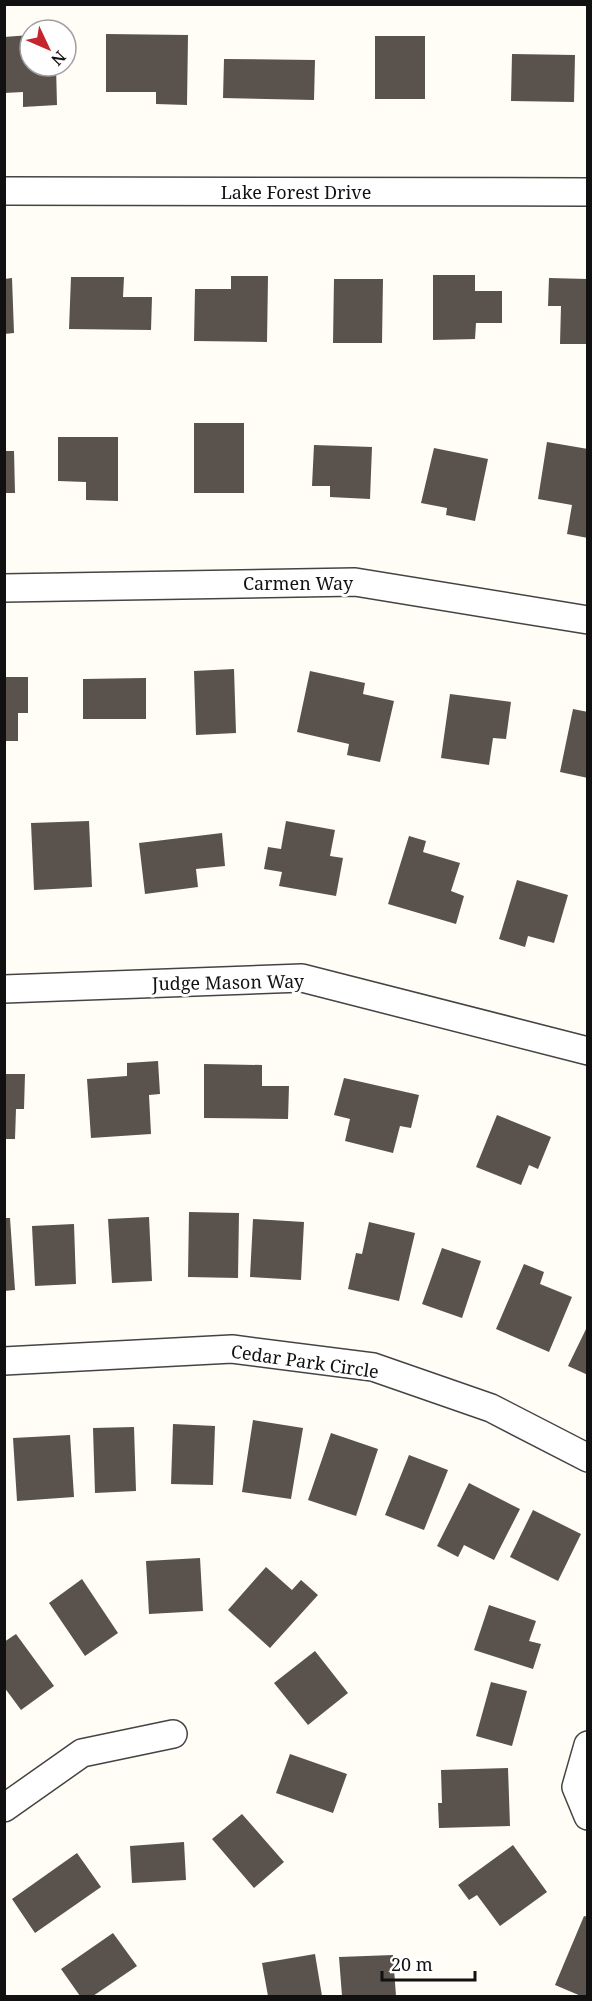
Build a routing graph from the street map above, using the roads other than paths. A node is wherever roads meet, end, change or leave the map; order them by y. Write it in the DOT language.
graph roads {
  1 [pos="4,191"];
  2 [pos="588,192"];
  3 [pos="4,588"];
  4 [pos="588,620"];
  5 [pos="4,989"];
  6 [pos="588,1051"];
  7 [pos="4,1361"];
  8 [pos="588,1458"];
  9 [pos="172,1734"];
  10 [pos="588,1745"];
  11 [pos="4,1808"];
  12 [pos="588,1816"];
  1 -- 2 [label="street, Lake Forest Drive"];
  3 -- 4 [label="street, Carmen Way"];
  5 -- 6 [label="street, Judge Mason Way"];
  7 -- 8 [label="street, Cedar Park Circle"];
  9 -- 11 [label="street"];
  10 -- 12 [label="street"];
}
